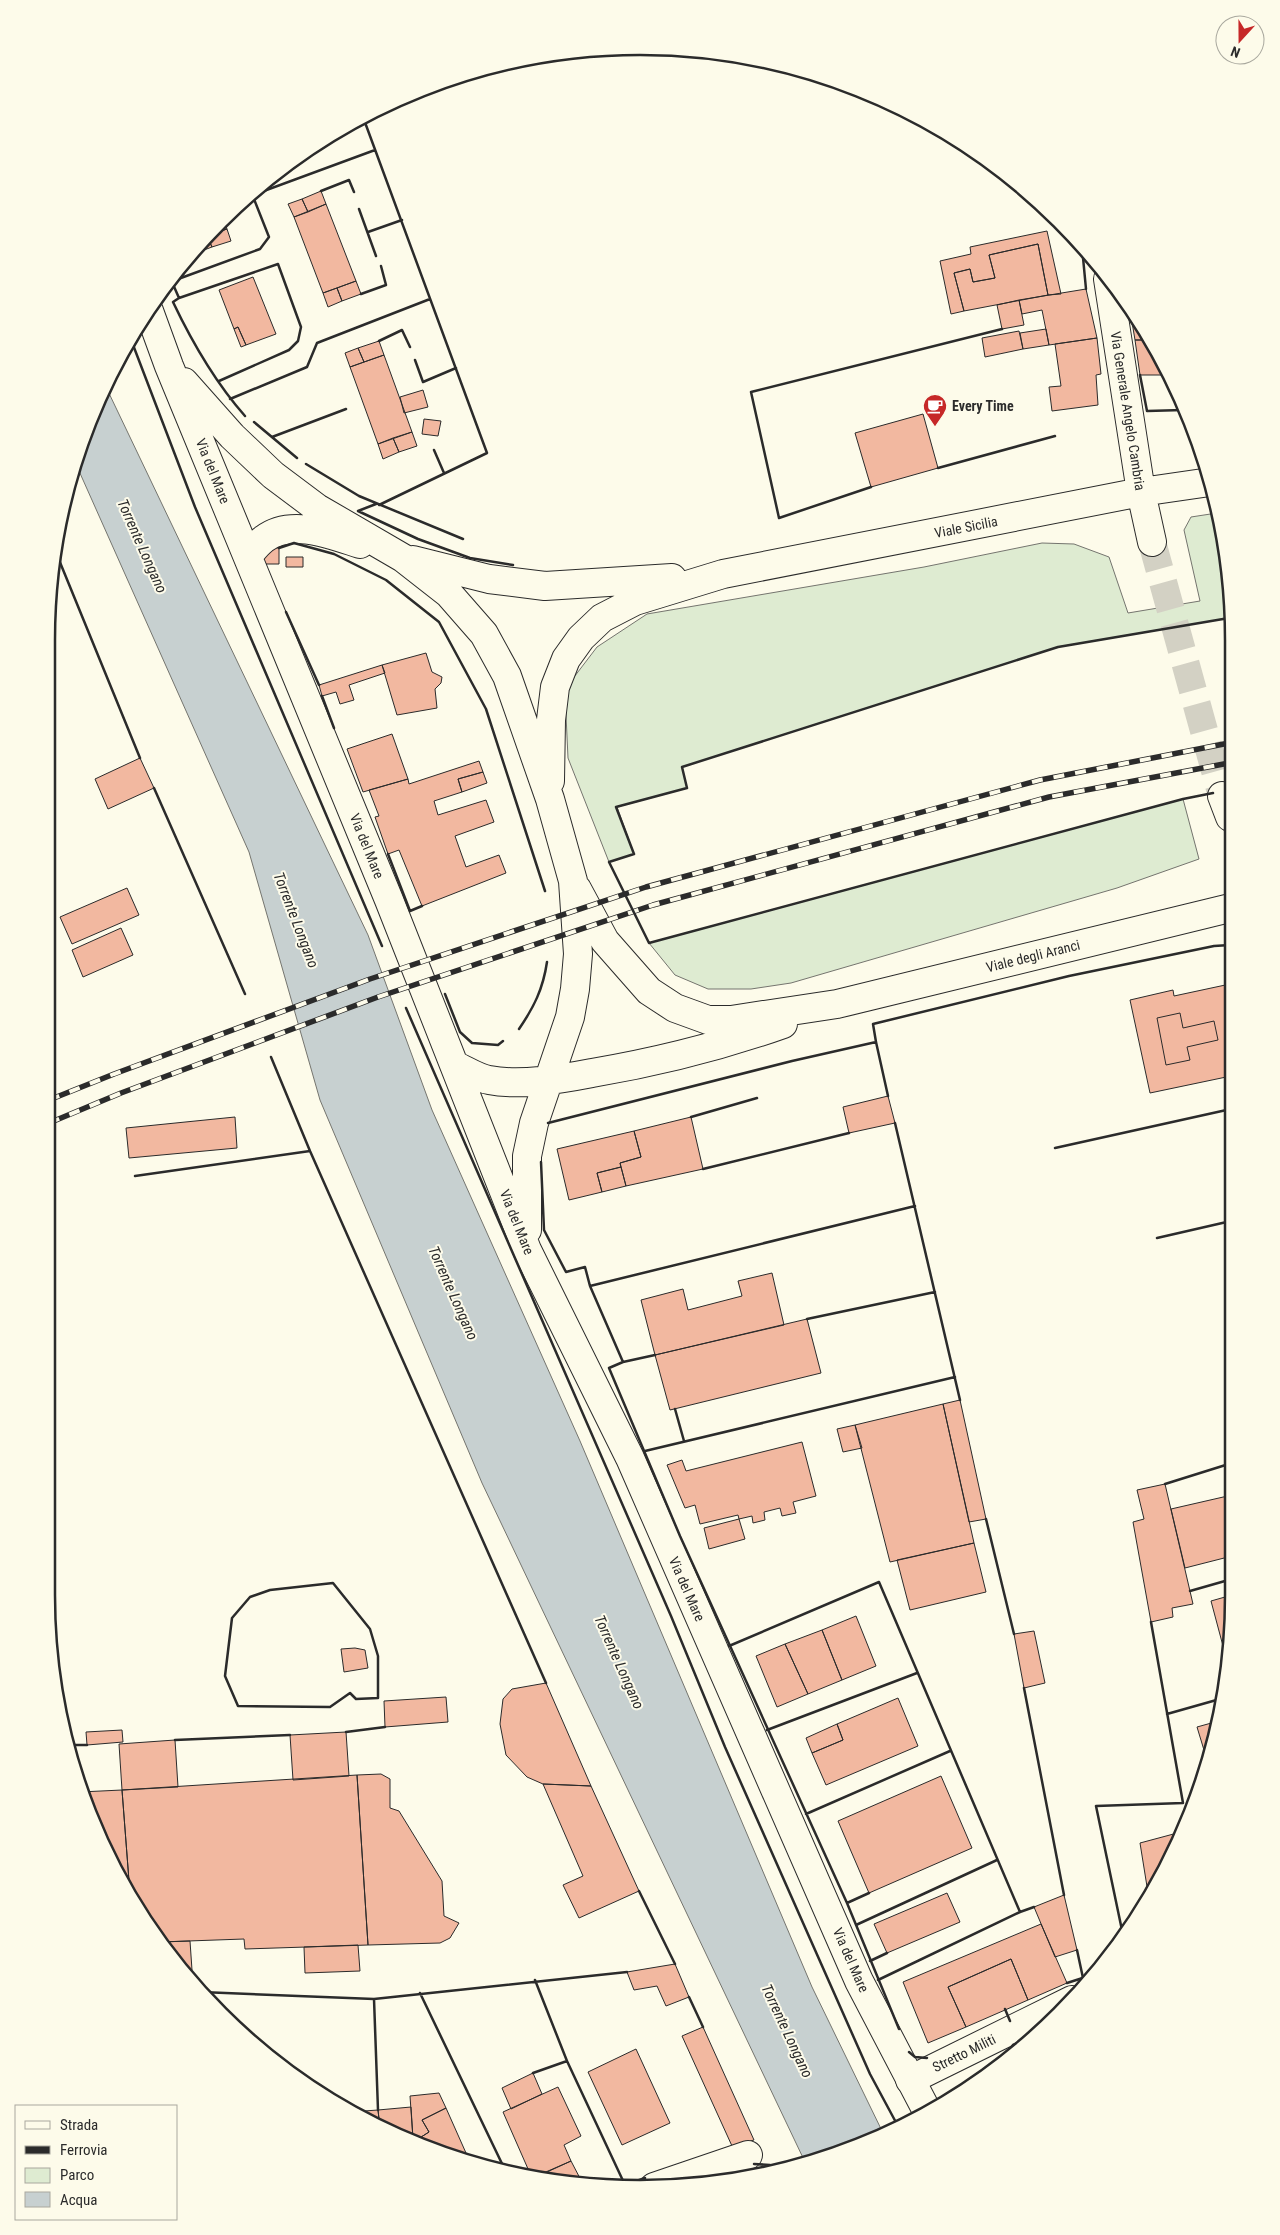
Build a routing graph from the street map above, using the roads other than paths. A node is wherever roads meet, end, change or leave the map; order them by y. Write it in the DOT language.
graph roads {
  1 [pos="1110,293"];
  2 [pos="152,318"];
  3 [pos="169,366"];
  4 [pos="1203,483"];
  5 [pos="1141,492"];
  6 [pos="1152,542"];
  7 [pos="248,556"];
  8 [pos="403,558"];
  9 [pos="723,574"];
  10 [pos="550,799"];
  11 [pos="573,881"];
  12 [pos="1225,909"];
  13 [pos="836,1004"];
  14 [pos="454,1065"];
  15 [pos="549,1080"];
  16 [pos="527,1250"];
  17 [pos="1054,2009"];
  18 [pos="910,2080"];
  19 [pos="924,2106"];
  20 [pos="748,2154"];
  21 [pos="677,2179"];
  1 -- 5 [label="street, Via Generale Angelo Cambria"];
  2 -- 3 [label="street, Via del Mare"];
  3 -- 7 [label="street, Via del Mare"];
  3 -- 8 [label="street"];
  4 -- 5 [label="street, Viale Sicilia"];
  5 -- 6 [label="street, Via Generale Angelo Cambria"];
  5 -- 9 [label="street, Viale Sicilia"];
  7 -- 8 [label="street"];
  7 -- 14 [label="street, Via del Mare"];
  8 -- 9 [label="street"];
  8 -- 10 [label="street"];
  9 -- 10 [label="street"];
  10 -- 11 [label="street"];
  11 -- 13 [label="street"];
  11 -- 15 [label="street"];
  12 -- 13 [label="street, Viale degli Aranci"];
  13 -- 15 [label="street"];
  14 -- 15 [label="street"];
  14 -- 16 [label="street, Via del Mare"];
  15 -- 16 [label="street"];
  16 -- 18 [label="street, Via del Mare"];
  17 -- 18 [label="street, Stretto Militi"];
  18 -- 19 [label="street, Via del Mare"];
  20 -- 21 [label="street"];
}
